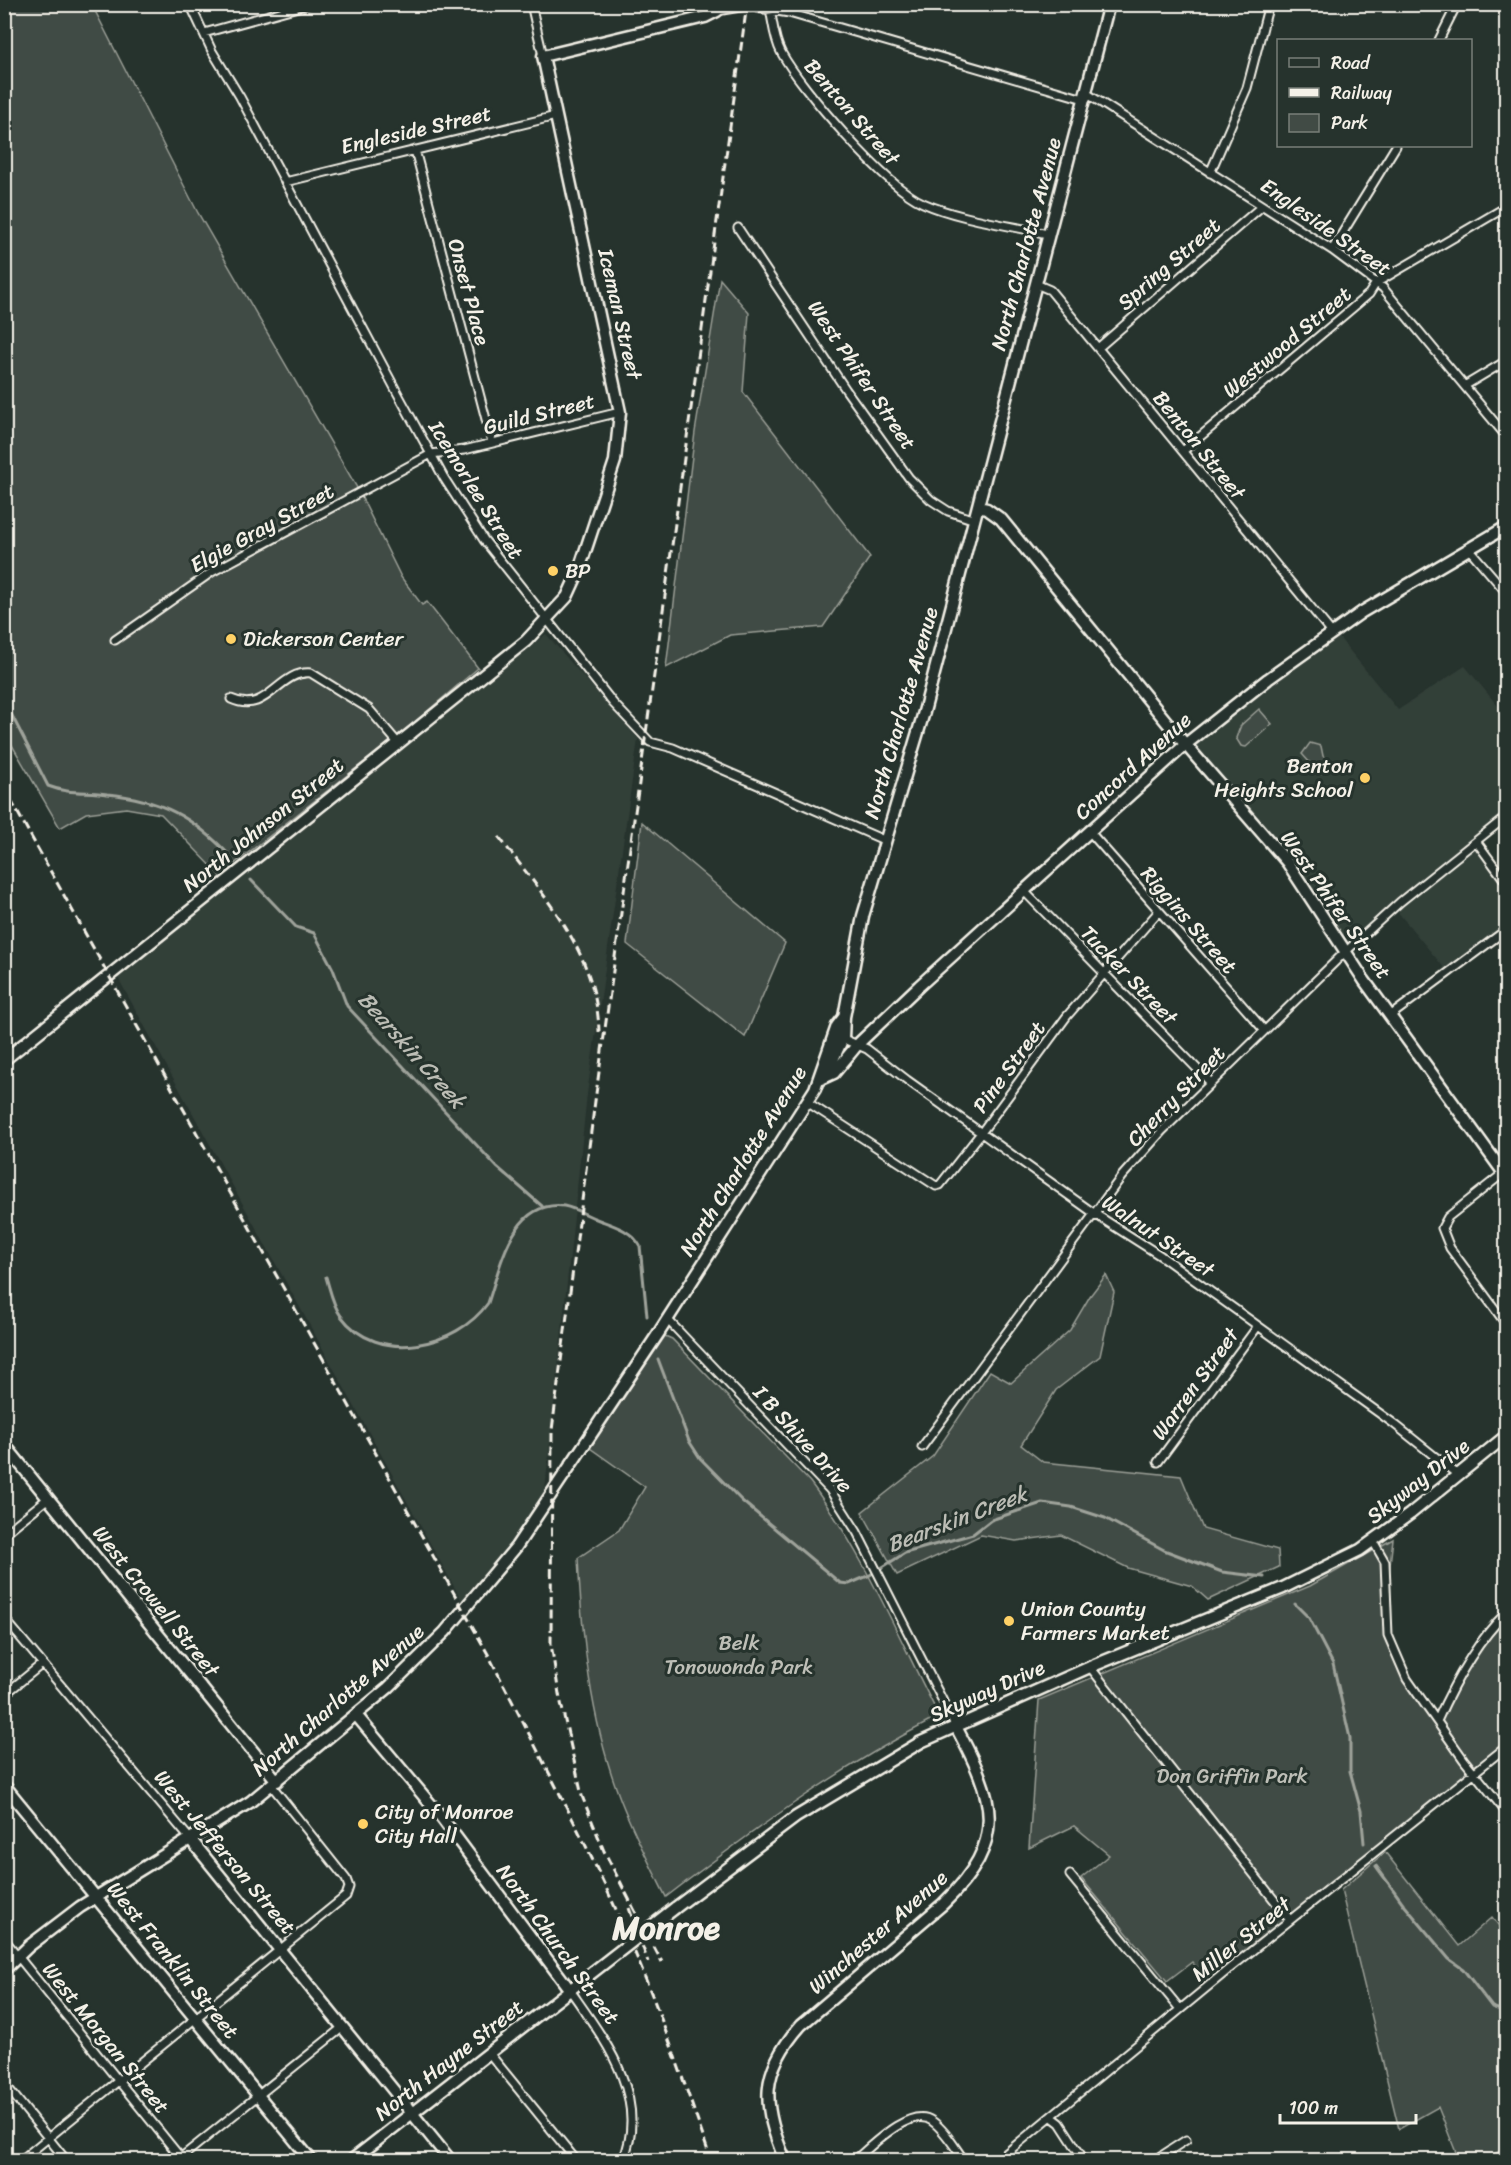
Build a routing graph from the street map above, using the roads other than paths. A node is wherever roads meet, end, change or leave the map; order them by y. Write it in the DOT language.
graph roads {
  1 [pos="190,4"];
  2 [pos="309,4"];
  3 [pos="531,4"];
  4 [pos="1108,4"];
  5 [pos="1269,4"];
  6 [pos="1457,4"];
  7 [pos="716,8"];
  8 [pos="770,9"];
  9 [pos="204,33"];
  10 [pos="1440,39"];
  11 [pos="543,56"];
  12 [pos="1085,96"];
  13 [pos="556,116"];
  14 [pos="1395,147"];
  15 [pos="415,150"];
  16 [pos="1210,173"];
  17 [pos="285,182"];
  18 [pos="1262,206"];
  19 [pos="1506,207"];
  20 [pos="738,228"];
  21 [pos="1047,234"];
  22 [pos="1332,250"];
  23 [pos="1376,283"];
  24 [pos="1036,284"];
  25 [pos="1098,348"];
  26 [pos="1506,361"];
  27 [pos="1466,385"];
  28 [pos="620,412"];
  29 [pos="1506,436"];
  30 [pos="492,442"];
  31 [pos="1183,451"];
  32 [pos="431,454"];
  33 [pos="978,507"];
  34 [pos="975,520"];
  35 [pos="1506,527"];
  36 [pos="1469,549"];
  37 [pos="1506,591"];
  38 [pos="546,621"];
  39 [pos="1332,633"];
  40 [pos="115,640"];
  41 [pos="231,699"];
  42 [pos="398,743"];
  43 [pos="1186,744"];
  44 [pos="1506,817"];
  45 [pos="1089,831"];
  46 [pos="886,841"];
  47 [pos="1476,841"];
  48 [pos="1506,882"];
  49 [pos="1024,891"];
  50 [pos="1159,912"];
  51 [pos="1506,930"];
  52 [pos="1345,952"];
  53 [pos="1103,972"];
  54 [pos="1390,1016"];
  55 [pos="1264,1030"];
  56 [pos="838,1036"];
  57 [pos="858,1044"];
  58 [pos="4,1060"];
  59 [pos="821,1079"];
  60 [pos="1210,1082"];
  61 [pos="807,1102"];
  62 [pos="981,1133"];
  63 [pos="1506,1173"];
  64 [pos="1095,1214"];
  65 [pos="667,1319"];
  66 [pos="1506,1324"];
  67 [pos="1258,1326"];
  68 [pos="1506,1436"];
  69 [pos="4,1444"];
  70 [pos="922,1447"];
  71 [pos="1158,1462"];
  72 [pos="1458,1476"];
  73 [pos="47,1499"];
  74 [pos="4,1534"];
  75 [pos="1373,1541"];
  76 [pos="1506,1613"];
  77 [pos="4,1618"];
  78 [pos="42,1664"];
  79 [pos="1090,1667"];
  80 [pos="4,1695"];
  81 [pos="356,1715"];
  82 [pos="1437,1720"];
  83 [pos="955,1725"];
  84 [pos="1506,1747"];
  85 [pos="1474,1773"];
  86 [pos="274,1783"];
  87 [pos="4,1785"];
  88 [pos="1506,1812"];
  89 [pos="191,1840"];
  90 [pos="1070,1875"];
  91 [pos="97,1896"];
  92 [pos="1290,1920"];
  93 [pos="4,1939"];
  94 [pos="280,1950"];
  95 [pos="19,1956"];
  96 [pos="4,1971"];
  97 [pos="570,1990"];
  98 [pos="1180,2009"];
  99 [pos="196,2019"];
  100 [pos="343,2027"];
  101 [pos="489,2053"];
  102 [pos="119,2081"];
  103 [pos="4,2083"];
  104 [pos="258,2096"];
  105 [pos="412,2114"];
  106 [pos="1052,2117"];
  107 [pos="49,2138"];
  108 [pos="1186,2140"];
  109 [pos="1506,2158"];
  110 [pos="179,2159"];
  111 [pos="21,2160"];
  112 [pos="66,2160"];
  113 [pos="311,2160"];
  114 [pos="352,2160"];
  115 [pos="450,2160"];
  116 [pos="576,2160"];
  117 [pos="623,2160"];
  118 [pos="785,2160"];
  119 [pos="855,2160"];
  120 [pos="964,2160"];
  121 [pos="998,2160"];
  122 [pos="1084,2160"];
  123 [pos="1155,2160"];
  124 [pos="1502,2160"];
  1 -- 9 [label="street, Icemorlee Street"];
  2 -- 9 [label="street"];
  3 -- 11 [label="street, Iceman Street"];
  4 -- 12 [label="main road, North Charlotte Avenue"];
  5 -- 16 [label="street"];
  6 -- 10 [label="street"];
  7 -- 8 [label="street, Engleside Street"];
  7 -- 11 [label="main road, Engleside Street"];
  8 -- 12 [label="street, Engleside Street"];
  8 -- 21 [label="street, Benton Street"];
  9 -- 17 [label="street, Icemorlee Street"];
  11 -- 13 [label="main road, Iceman Street"];
  12 -- 16 [label="street, Engleside Street"];
  12 -- 21 [label="main road, North Charlotte Avenue"];
  13 -- 15 [label="street, Engleside Street"];
  13 -- 28 [label="main road, Iceman Street"];
  14 -- 22 [label="street"];
  15 -- 17 [label="street, Engleside Street"];
  15 -- 30 [label="street, Onset Place"];
  16 -- 18 [label="street, Engleside Street"];
  17 -- 32 [label="street, Icemorlee Street"];
  18 -- 22 [label="street, Engleside Street"];
  18 -- 25 [label="street, Spring Street"];
  19 -- 23 [label="street, Westwood Street"];
  20 -- 34 [label="street, West Phifer Street"];
  21 -- 24 [label="main road, North Charlotte Avenue"];
  22 -- 23 [label="street, Engleside Street"];
  23 -- 27 [label="street, Engleside Street"];
  23 -- 31 [label="street, Westwood Street"];
  24 -- 25 [label="street, Benton Street"];
  24 -- 33 [label="main road, North Charlotte Avenue"];
  25 -- 31 [label="street, Benton Street"];
  26 -- 27 [label="street"];
  27 -- 29 [label="street, Engleside Street"];
  28 -- 30 [label="street, Guild Street"];
  28 -- 38 [label="main road, Iceman Street"];
  30 -- 32 [label="street, Guild Street"];
  31 -- 39 [label="street, Benton Street"];
  32 -- 38 [label="street, Icemorlee Street"];
  32 -- 40 [label="street, Elgie Gray Street"];
  33 -- 34 [label="main road, North Charlotte Avenue"];
  33 -- 43 [label="main road, West Phifer Street"];
  34 -- 46 [label="main road, North Charlotte Avenue"];
  35 -- 36 [label="main road, Concord Avenue"];
  36 -- 37 [label="street"];
  36 -- 39 [label="main road, Concord Avenue"];
  38 -- 42 [label="main road, North Johnson Street"];
  38 -- 46 [label="street, Icemorlee Street"];
  39 -- 43 [label="main road, Concord Avenue"];
  41 -- 42 [label="street"];
  42 -- 58 [label="main road, North Johnson Street"];
  43 -- 45 [label="main road, Concord Avenue"];
  43 -- 52 [label="main road, West Phifer Street"];
  44 -- 47 [label="street, Cherry Street"];
  45 -- 49 [label="main road, Concord Avenue"];
  45 -- 50 [label="street, Riggins Street"];
  46 -- 56 [label="main road, North Charlotte Avenue"];
  47 -- 48 [label="street"];
  47 -- 52 [label="street, Cherry Street"];
  49 -- 53 [label="street, Tucker Street"];
  49 -- 57 [label="main road, Concord Avenue"];
  50 -- 53 [label="street, Pine Street"];
  50 -- 55 [label="street, Riggins Street"];
  51 -- 54 [label="street"];
  52 -- 54 [label="main road, West Phifer Street"];
  52 -- 55 [label="street, Cherry Street"];
  53 -- 60 [label="street, Tucker Street"];
  53 -- 62 [label="street, Pine Street"];
  54 -- 63 [label="main road, West Phifer Street"];
  55 -- 60 [label="street, Cherry Street"];
  56 -- 57 [label="street, Walnut Street"];
  56 -- 59 [label="main road, North Charlotte Avenue"];
  57 -- 59 [label="main road, Concord Avenue"];
  57 -- 62 [label="street, Walnut Street"];
  59 -- 61 [label="main road, North Charlotte Avenue"];
  60 -- 64 [label="street, Cherry Street"];
  61 -- 62 [label="street, Pine Street"];
  61 -- 65 [label="main road, North Charlotte Avenue"];
  62 -- 64 [label="street, Walnut Street"];
  63 -- 66 [label="street"];
  64 -- 67 [label="street, Walnut Street"];
  64 -- 70 [label="street, Cherry Street"];
  65 -- 81 [label="main road, North Charlotte Avenue"];
  65 -- 83 [label="street, I B Shive Drive"];
  67 -- 71 [label="street, Warren Street"];
  67 -- 72 [label="street, Walnut Street"];
  68 -- 72 [label="main road, Skyway Drive"];
  69 -- 73 [label="main road, West Crowell Street"];
  72 -- 75 [label="main road, Skyway Drive"];
  73 -- 74 [label="street"];
  73 -- 86 [label="main road, West Crowell Street"];
  75 -- 79 [label="main road, Skyway Drive"];
  75 -- 82 [label="street"];
  76 -- 82 [label="street"];
  77 -- 78 [label="street, West Jefferson Street"];
  78 -- 80 [label="street"];
  78 -- 89 [label="street, West Jefferson Street"];
  79 -- 83 [label="main road, Skyway Drive"];
  79 -- 92 [label="street"];
  81 -- 86 [label="main road, North Charlotte Avenue"];
  81 -- 97 [label="main road, North Church Street"];
  82 -- 85 [label="street"];
  83 -- 97 [label="main road, Skyway Drive, bridge"];
  83 -- 118 [label="main road, Winchester Avenue"];
  84 -- 85 [label="street, Miller Street"];
  85 -- 88 [label="street"];
  85 -- 92 [label="street, Miller Street"];
  86 -- 89 [label="main road, North Charlotte Avenue"];
  86 -- 94 [label="street, West Crowell Street"];
  87 -- 91 [label="main road, West Franklin Street"];
  89 -- 91 [label="main road, North Charlotte Avenue"];
  89 -- 94 [label="main road, West Jefferson Street"];
  90 -- 98 [label="street"];
  91 -- 95 [label="main road, North Charlotte Avenue"];
  91 -- 99 [label="main road, West Franklin Street"];
  92 -- 98 [label="street, Miller Street"];
  93 -- 95 [label="street, West Morgan Street"];
  94 -- 99 [label="street"];
  94 -- 100 [label="main road, West Jefferson Street"];
  95 -- 96 [label="main road, North Charlotte Avenue"];
  95 -- 102 [label="street, West Morgan Street"];
  97 -- 101 [label="main road, North Hayne Street"];
  97 -- 117 [label="street, North Church Street"];
  98 -- 106 [label="street, Miller Street"];
  99 -- 102 [label="street"];
  99 -- 104 [label="main road, West Franklin Street"];
  100 -- 104 [label="street"];
  100 -- 105 [label="main road, West Jefferson Street"];
  101 -- 105 [label="main road, North Hayne Street"];
  101 -- 116 [label="street"];
  102 -- 107 [label="street"];
  102 -- 110 [label="street, West Morgan Street"];
  103 -- 107 [label="street"];
  104 -- 110 [label="street"];
  104 -- 113 [label="main road, West Franklin Street"];
  105 -- 114 [label="main road, North Hayne Street"];
  105 -- 115 [label="main road, West Jefferson Street"];
  106 -- 121 [label="street, Miller Street"];
  106 -- 122 [label="street"];
  107 -- 111 [label="street"];
  107 -- 112 [label="street"];
  108 -- 123 [label="street"];
  109 -- 124 [label="main road"];
  119 -- 120 [label="street"];
}
